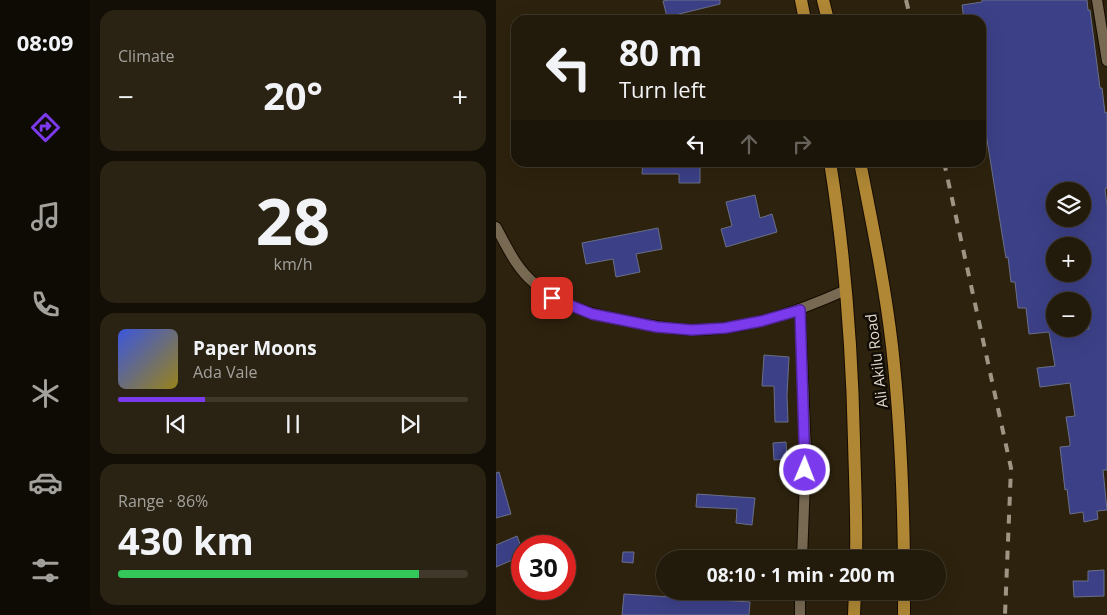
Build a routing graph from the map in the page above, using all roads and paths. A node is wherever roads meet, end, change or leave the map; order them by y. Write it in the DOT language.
graph roads {
  1 [pos="801,0"];
  2 [pos="823,0"];
  3 [pos="1097,0"];
  4 [pos="804,15"];
  5 [pos="827,15"];
  6 [pos="1107,60"];
  7 [pos="831,167"];
  8 [pos="861,167"];
  9 [pos="496,227"];
  10 [pos="846,290"];
  11 [pos="800,310"];
  12 [pos="802,550"];
  13 [pos="856,550"];
  14 [pos="904,550"];
  15 [pos="800,600"];
  16 [pos="855,600"];
  17 [pos="904,600"];
  18 [pos="800,615"];
  19 [pos="854,615"];
  20 [pos="904,615"];
  1 -- 4 [label="main road"];
  2 -- 5 [label="main road"];
  3 -- 6 [label="street"];
  7 -- 10 [label="main road, Ali Akilu Road"];
  8 -- 14 [label="main road, Ali Akilu Road"];
  9 -- 11 [label="street"];
  10 -- 11 [label="street"];
  10 -- 13 [label="main road, Ali Akilu Road"];
  11 -- 12 [label="street"];
  15 -- 18 [label="street"];
  16 -- 19 [label="main road"];
  17 -- 20 [label="main road"];
}
